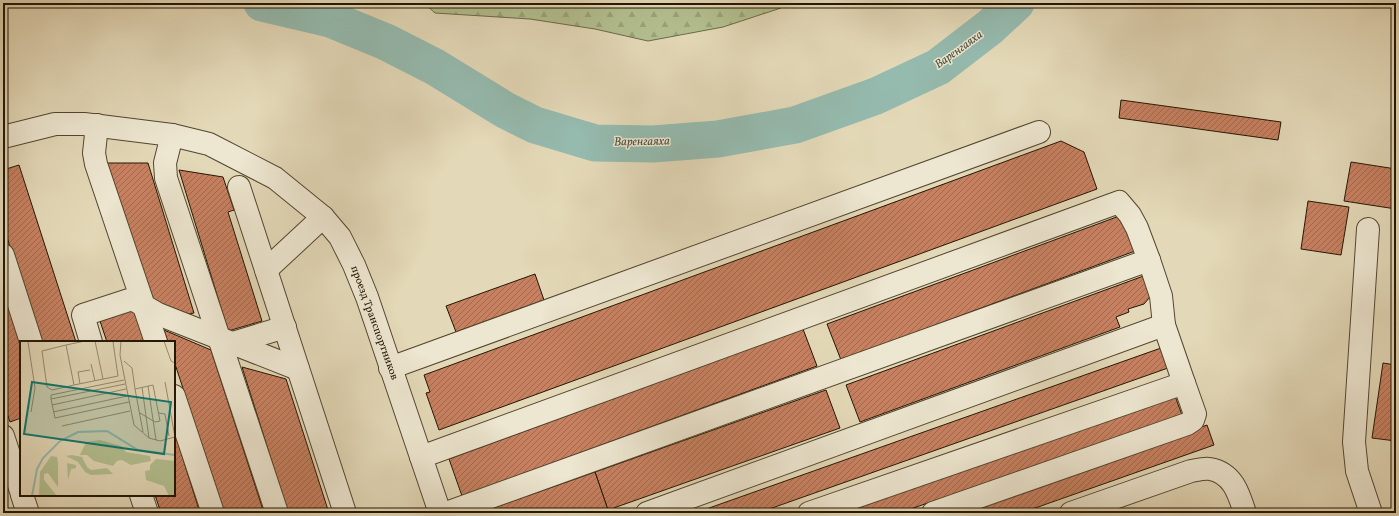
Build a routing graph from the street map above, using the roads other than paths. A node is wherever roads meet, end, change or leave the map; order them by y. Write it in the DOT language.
graph roads {
  1 [pos="97,125"];
  2 [pos="1039,132"];
  3 [pos="172,135"];
  4 [pos="3,137"];
  5 [pos="239,187"];
  6 [pos="323,217"];
  7 [pos="1368,229"];
  8 [pos="3,255"];
  9 [pos="1149,260"];
  10 [pos="266,270"];
  11 [pos="144,306"];
  12 [pos="212,316"];
  13 [pos="185,324"];
  14 [pos="1164,325"];
  15 [pos="285,327"];
  16 [pos="226,340"];
  17 [pos="31,341"];
  18 [pos="91,341"];
  19 [pos="156,341"];
  20 [pos="390,368"];
  21 [pos="298,369"];
  22 [pos="1184,384"];
  23 [pos="175,399"];
  24 [pos="3,436"];
  25 [pos="421,456"];
  26 [pos="20,488"];
  27 [pos="22,496"];
  28 [pos="141,496"];
  29 [pos="28,513"];
  30 [pos="147,513"];
  31 [pos="213,513"];
  32 [pos="277,513"];
  33 [pos="345,513"];
  34 [pos="440,513"];
  35 [pos="446,513"];
  36 [pos="647,513"];
  37 [pos="809,513"];
  38 [pos="933,513"];
  39 [pos="1071,513"];
  40 [pos="1244,513"];
  41 [pos="1371,513"];
  1 -- 3 [label="street, проезд Транспортников"];
  1 -- 4 [label="street, проезд Транспортников"];
  1 -- 11 [label="street"];
  2 -- 20 [label="street"];
  3 -- 6 [label="street, проезд Транспортников"];
  3 -- 12 [label="street"];
  5 -- 10 [label="street"];
  6 -- 10 [label="street"];
  6 -- 20 [label="street, проезд Транспортников"];
  7 -- 41 [label="street"];
  8 -- 17 [label="street"];
  9 -- 14 [label="street"];
  9 -- 25 [label="street"];
  9 -- 35 [label="street"];
  10 -- 15 [label="street"];
  11 -- 13 [label="street"];
  11 -- 18 [label="street"];
  11 -- 19 [label="street"];
  12 -- 13 [label="street"];
  12 -- 16 [label="street"];
  13 -- 16 [label="street"];
  14 -- 22 [label="street"];
  14 -- 36 [label="street"];
  15 -- 16 [label="street"];
  15 -- 21 [label="street"];
  16 -- 21 [label="street"];
  16 -- 32 [label="street"];
  20 -- 25 [label="street, проезд Транспортников"];
  21 -- 33 [label="street"];
  22 -- 37 [label="street"];
  22 -- 38 [label="street"];
  23 -- 31 [label="street"];
  24 -- 26 [label="street"];
  25 -- 34 [label="street, проезд Транспортников"];
  27 -- 29 [label="street"];
  28 -- 30 [label="street"];
  39 -- 40 [label="street"];
}
